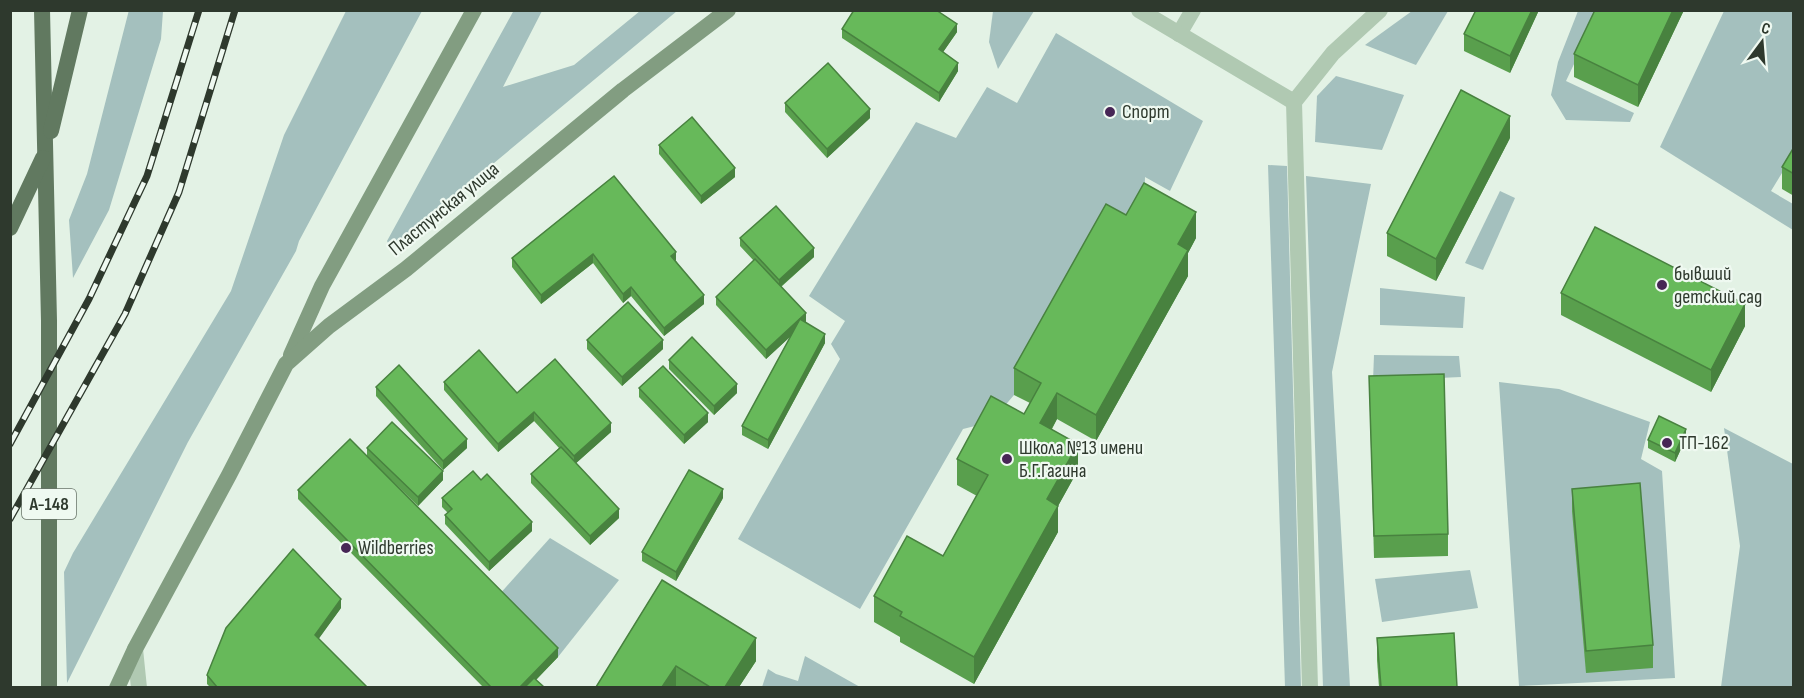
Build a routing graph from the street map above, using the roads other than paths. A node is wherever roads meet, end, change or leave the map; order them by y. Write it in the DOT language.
graph roads {
  1 [pos="42,10"];
  2 [pos="80,10"];
  3 [pos="474,10"];
  4 [pos="728,10"];
  5 [pos="1139,10"];
  6 [pos="1193,10"];
  7 [pos="1380,10"];
  8 [pos="1179,34"];
  9 [pos="1294,102"];
  10 [pos="10,228"];
  11 [pos="286,364"];
  12 [pos="135,649"];
  13 [pos="49,687"];
  14 [pos="117,687"];
  15 [pos="139,687"];
  16 [pos="1310,687"];
  1 -- 13 [label="main road, А-148"];
  2 -- 10 [label="main road"];
  3 -- 11 [label="main road"];
  4 -- 11 [label="main road, Пластунская улица"];
  5 -- 8 [label="street"];
  6 -- 8 [label="street"];
  7 -- 9 [label="street"];
  8 -- 9 [label="street"];
  9 -- 16 [label="street"];
  11 -- 12 [label="main road, Пластунская улица"];
  12 -- 14 [label="main road, Пластунская улица"];
  12 -- 15 [label="street"];
}
